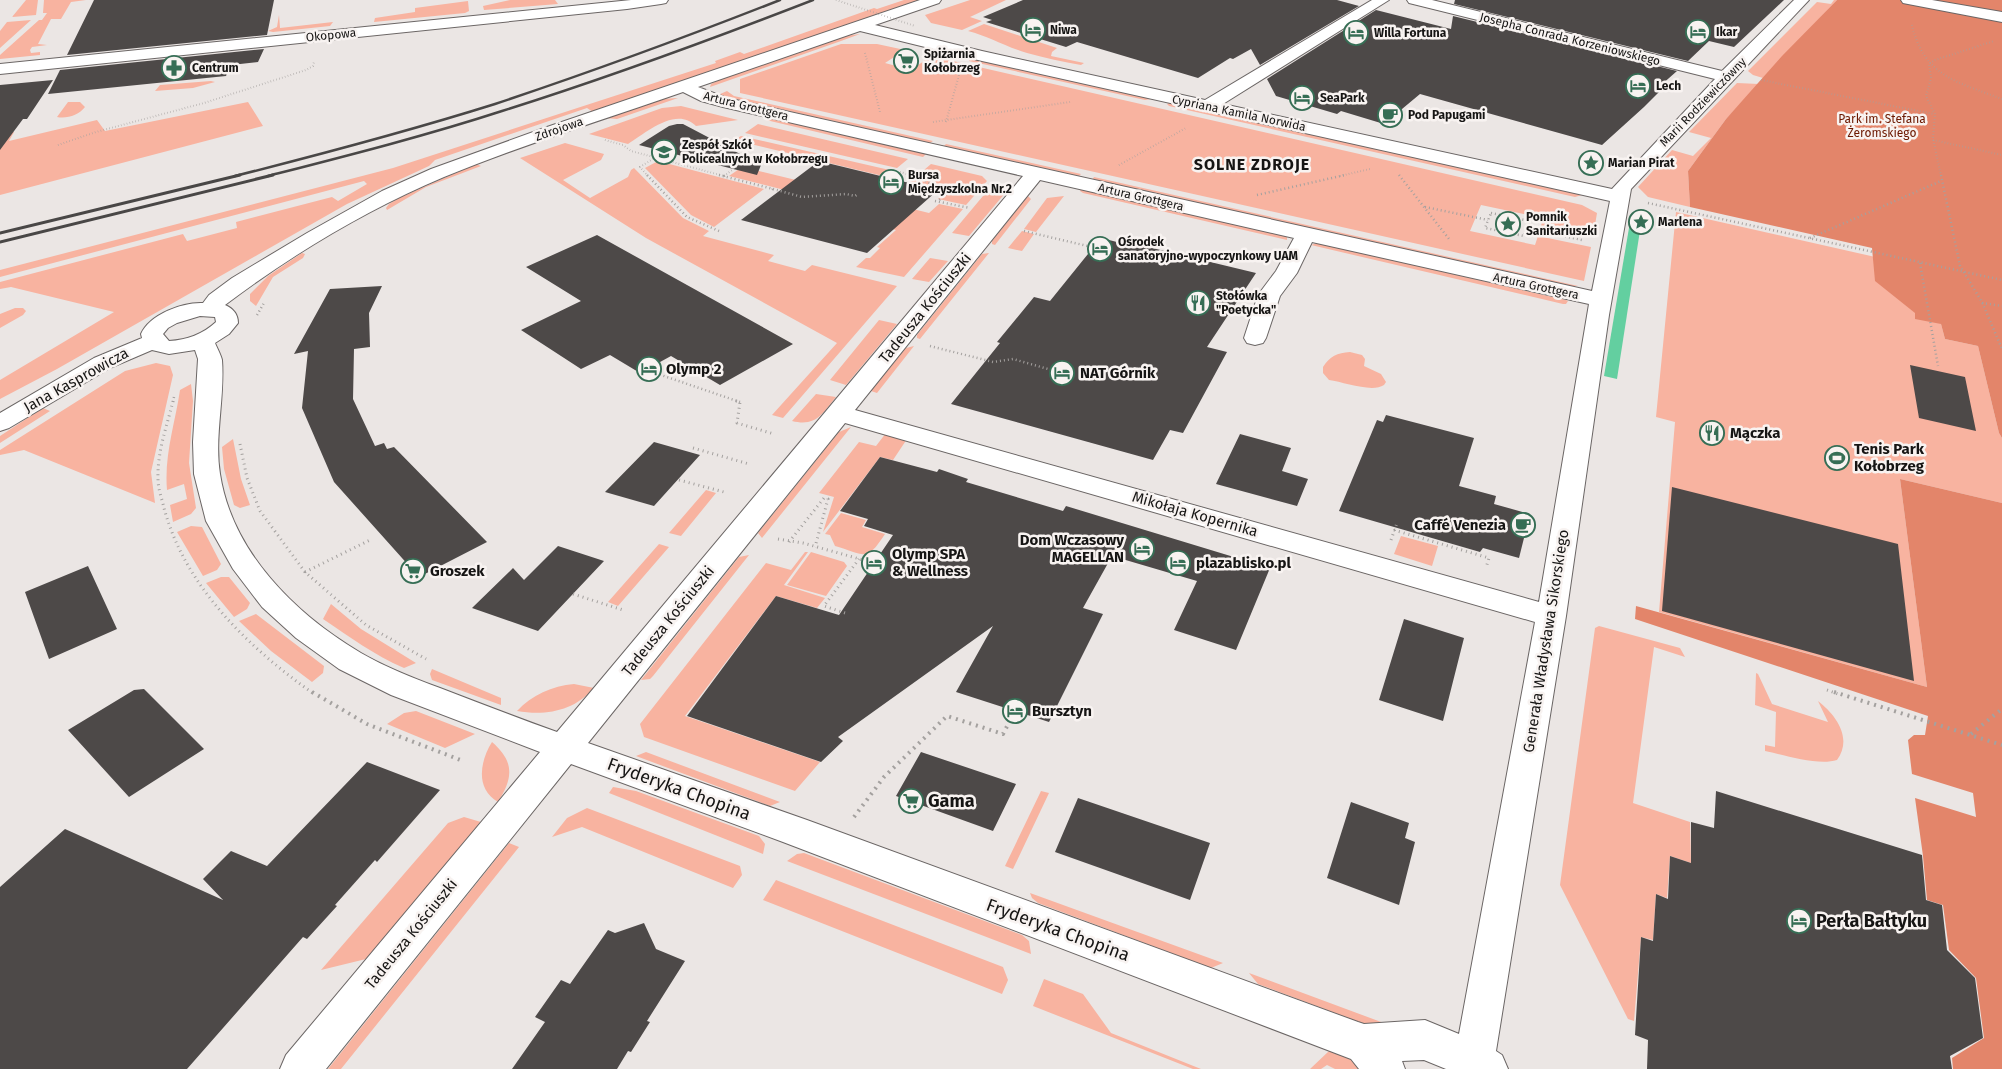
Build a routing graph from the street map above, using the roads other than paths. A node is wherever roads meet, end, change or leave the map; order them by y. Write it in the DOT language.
graph roads {
  1 [pos="934,0"];
  2 [pos="1382,0"];
  3 [pos="1414,0"];
  4 [pos="1802,0"];
  5 [pos="1908,0"];
  6 [pos="655,1"];
  7 [pos="476,3"];
  8 [pos="568,5"];
  9 [pos="2002,17"];
  10 [pos="476,20"];
  11 [pos="859,26"];
  12 [pos="548,28"];
  13 [pos="0,69"];
  14 [pos="1726,77"];
  15 [pos="683,86"];
  16 [pos="1208,106"];
  17 [pos="1036,173"];
  18 [pos="1618,204"];
  19 [pos="362,210"];
  20 [pos="384,217"];
  21 [pos="1306,235"];
  22 [pos="1601,300"];
  23 [pos="210,309"];
  24 [pos="1255,338"];
  25 [pos="154,341"];
  26 [pos="203,341"];
  27 [pos="838,413"];
  28 [pos="0,423"];
  29 [pos="1551,616"];
  30 [pos="565,748"];
  31 [pos="1374,1056"];
  32 [pos="1479,1066"];
  33 [pos="300,1069"];
  1 -- 11 [label="street, Zdrojowa"];
  2 -- 16 [label="street"];
  3 -- 14 [label="street, Josepha Conrada Korzeniowskiego"];
  4 -- 14 [label="street, Marii Rodziewiczówny"];
  5 -- 9 [label="street"];
  6 -- 8 [label="street, Okopowa"];
  6 -- 12 [label="street"];
  7 -- 10 [label="street"];
  8 -- 10 [label="street, Okopowa"];
  10 -- 13 [label="street, Okopowa"];
  11 -- 15 [label="street, Zdrojowa"];
  11 -- 16 [label="street, Cypriana Kamila Norwida"];
  14 -- 18 [label="street, Marii Rodziewiczówny"];
  15 -- 17 [label="street, Artura Grottgera"];
  15 -- 19 [label="street, Zdrojowa"];
  16 -- 18 [label="street, Cypriana Kamila Norwida"];
  17 -- 21 [label="street, Artura Grottgera"];
  17 -- 27 [label="street, Tadeusza Kościuszki"];
  18 -- 22 [label="street, Generała Władysława Sikorskiego"];
  19 -- 20 [label="street"];
  19 -- 23 [label="street, Zdrojowa"];
  21 -- 22 [label="street, Artura Grottgera"];
  21 -- 24 [label="street"];
  22 -- 29 [label="street, Generała Władysława Sikorskiego"];
  23 -- 25 [label="street"];
  23 -- 26 [label="street"];
  25 -- 26 [label="street"];
  25 -- 28 [label="street, Jana Kasprowicza"];
  26 -- 30 [label="street, Fryderyka Chopina"];
  27 -- 29 [label="street, Mikołaja Kopernika"];
  27 -- 30 [label="street, Tadeusza Kościuszki"];
  29 -- 32 [label="street, Generała Władysława Sikorskiego"];
  30 -- 31 [label="street, Fryderyka Chopina"];
  30 -- 33 [label="street, Tadeusza Kościuszki"];
  31 -- 32 [label="street, Fryderyka Chopina"];
}
